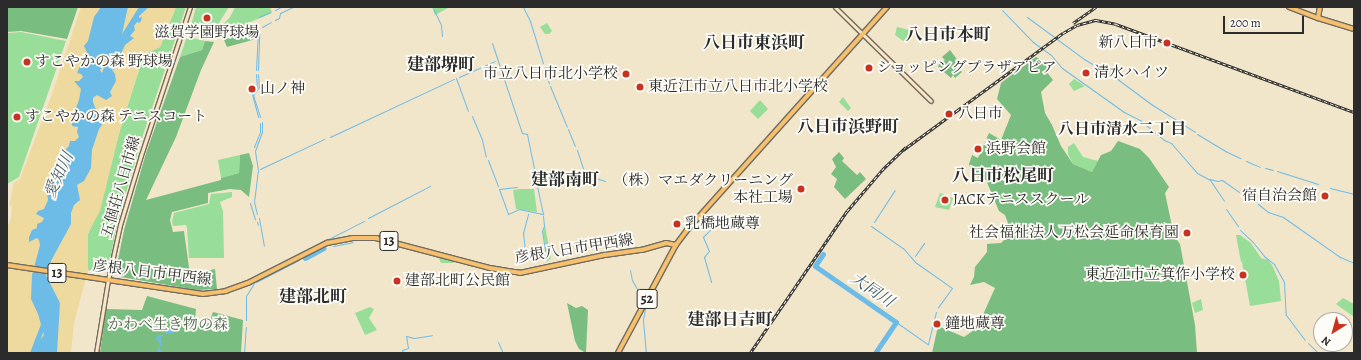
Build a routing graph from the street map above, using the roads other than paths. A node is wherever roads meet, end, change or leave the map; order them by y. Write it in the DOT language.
graph roads {
  1 [pos="190,7"];
  2 [pos="835,7"];
  3 [pos="887,7"];
  4 [pos="1289,7"];
  5 [pos="1320,7"];
  6 [pos="1318,18"];
  7 [pos="1354,29"];
  8 [pos="862,34"];
  9 [pos="931,101"];
  10 [pos="676,245"];
  11 [pos="7,265"];
  12 [pos="108,280"];
  13 [pos="96,353"];
  14 [pos="618,353"];
  1 -- 12 [label="main road, 五個荘八日市線"];
  2 -- 8 [label="main road"];
  3 -- 8 [label="main road"];
  4 -- 6 [label="highway"];
  5 -- 6 [label="main road"];
  6 -- 7 [label="highway"];
  8 -- 9 [label="main road"];
  8 -- 10 [label="main road"];
  10 -- 12 [label="main road, 彦根八日市甲西線 / 13"];
  10 -- 14 [label="main road, 52"];
  11 -- 12 [label="main road, 彦根八日市甲西線 / 13"];
  12 -- 13 [label="main road, 五個荘八日市線"];
}
